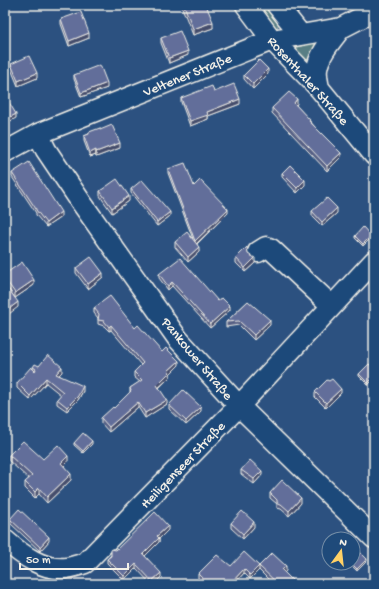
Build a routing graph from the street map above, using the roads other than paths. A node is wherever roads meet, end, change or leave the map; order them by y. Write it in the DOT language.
graph roads {
  1 [pos="246,5"];
  2 [pos="277,5"];
  3 [pos="374,11"];
  4 [pos="340,28"];
  5 [pos="301,35"];
  6 [pos="272,40"];
  7 [pos="319,88"];
  8 [pos="38,134"];
  9 [pos="5,152"];
  10 [pos="374,154"];
  11 [pos="258,252"];
  12 [pos="374,261"];
  13 [pos="332,306"];
  14 [pos="238,406"];
  15 [pos="374,538"];
  16 [pos="5,540"];
  1 -- 6 [label="street, Rosenthaler Straße"];
  2 -- 5 [label="street, Rosenthaler Straße"];
  3 -- 4 [label="street, Veltener Straße"];
  4 -- 5 [label="street, Veltener Straße"];
  4 -- 7 [label="street"];
  5 -- 6 [label="street, Veltener Straße"];
  6 -- 7 [label="street, Rosenthaler Straße"];
  6 -- 8 [label="street, Veltener Straße"];
  7 -- 10 [label="street, Rosenthaler Straße"];
  8 -- 9 [label="street, Veltener Straße"];
  8 -- 14 [label="street, Pankower Straße"];
  11 -- 13 [label="street"];
  12 -- 13 [label="street, Heiligenseer Straße"];
  13 -- 14 [label="street, Heiligenseer Straße"];
  14 -- 15 [label="street, Pankower Straße"];
  14 -- 16 [label="street, Heiligenseer Straße"];
}
